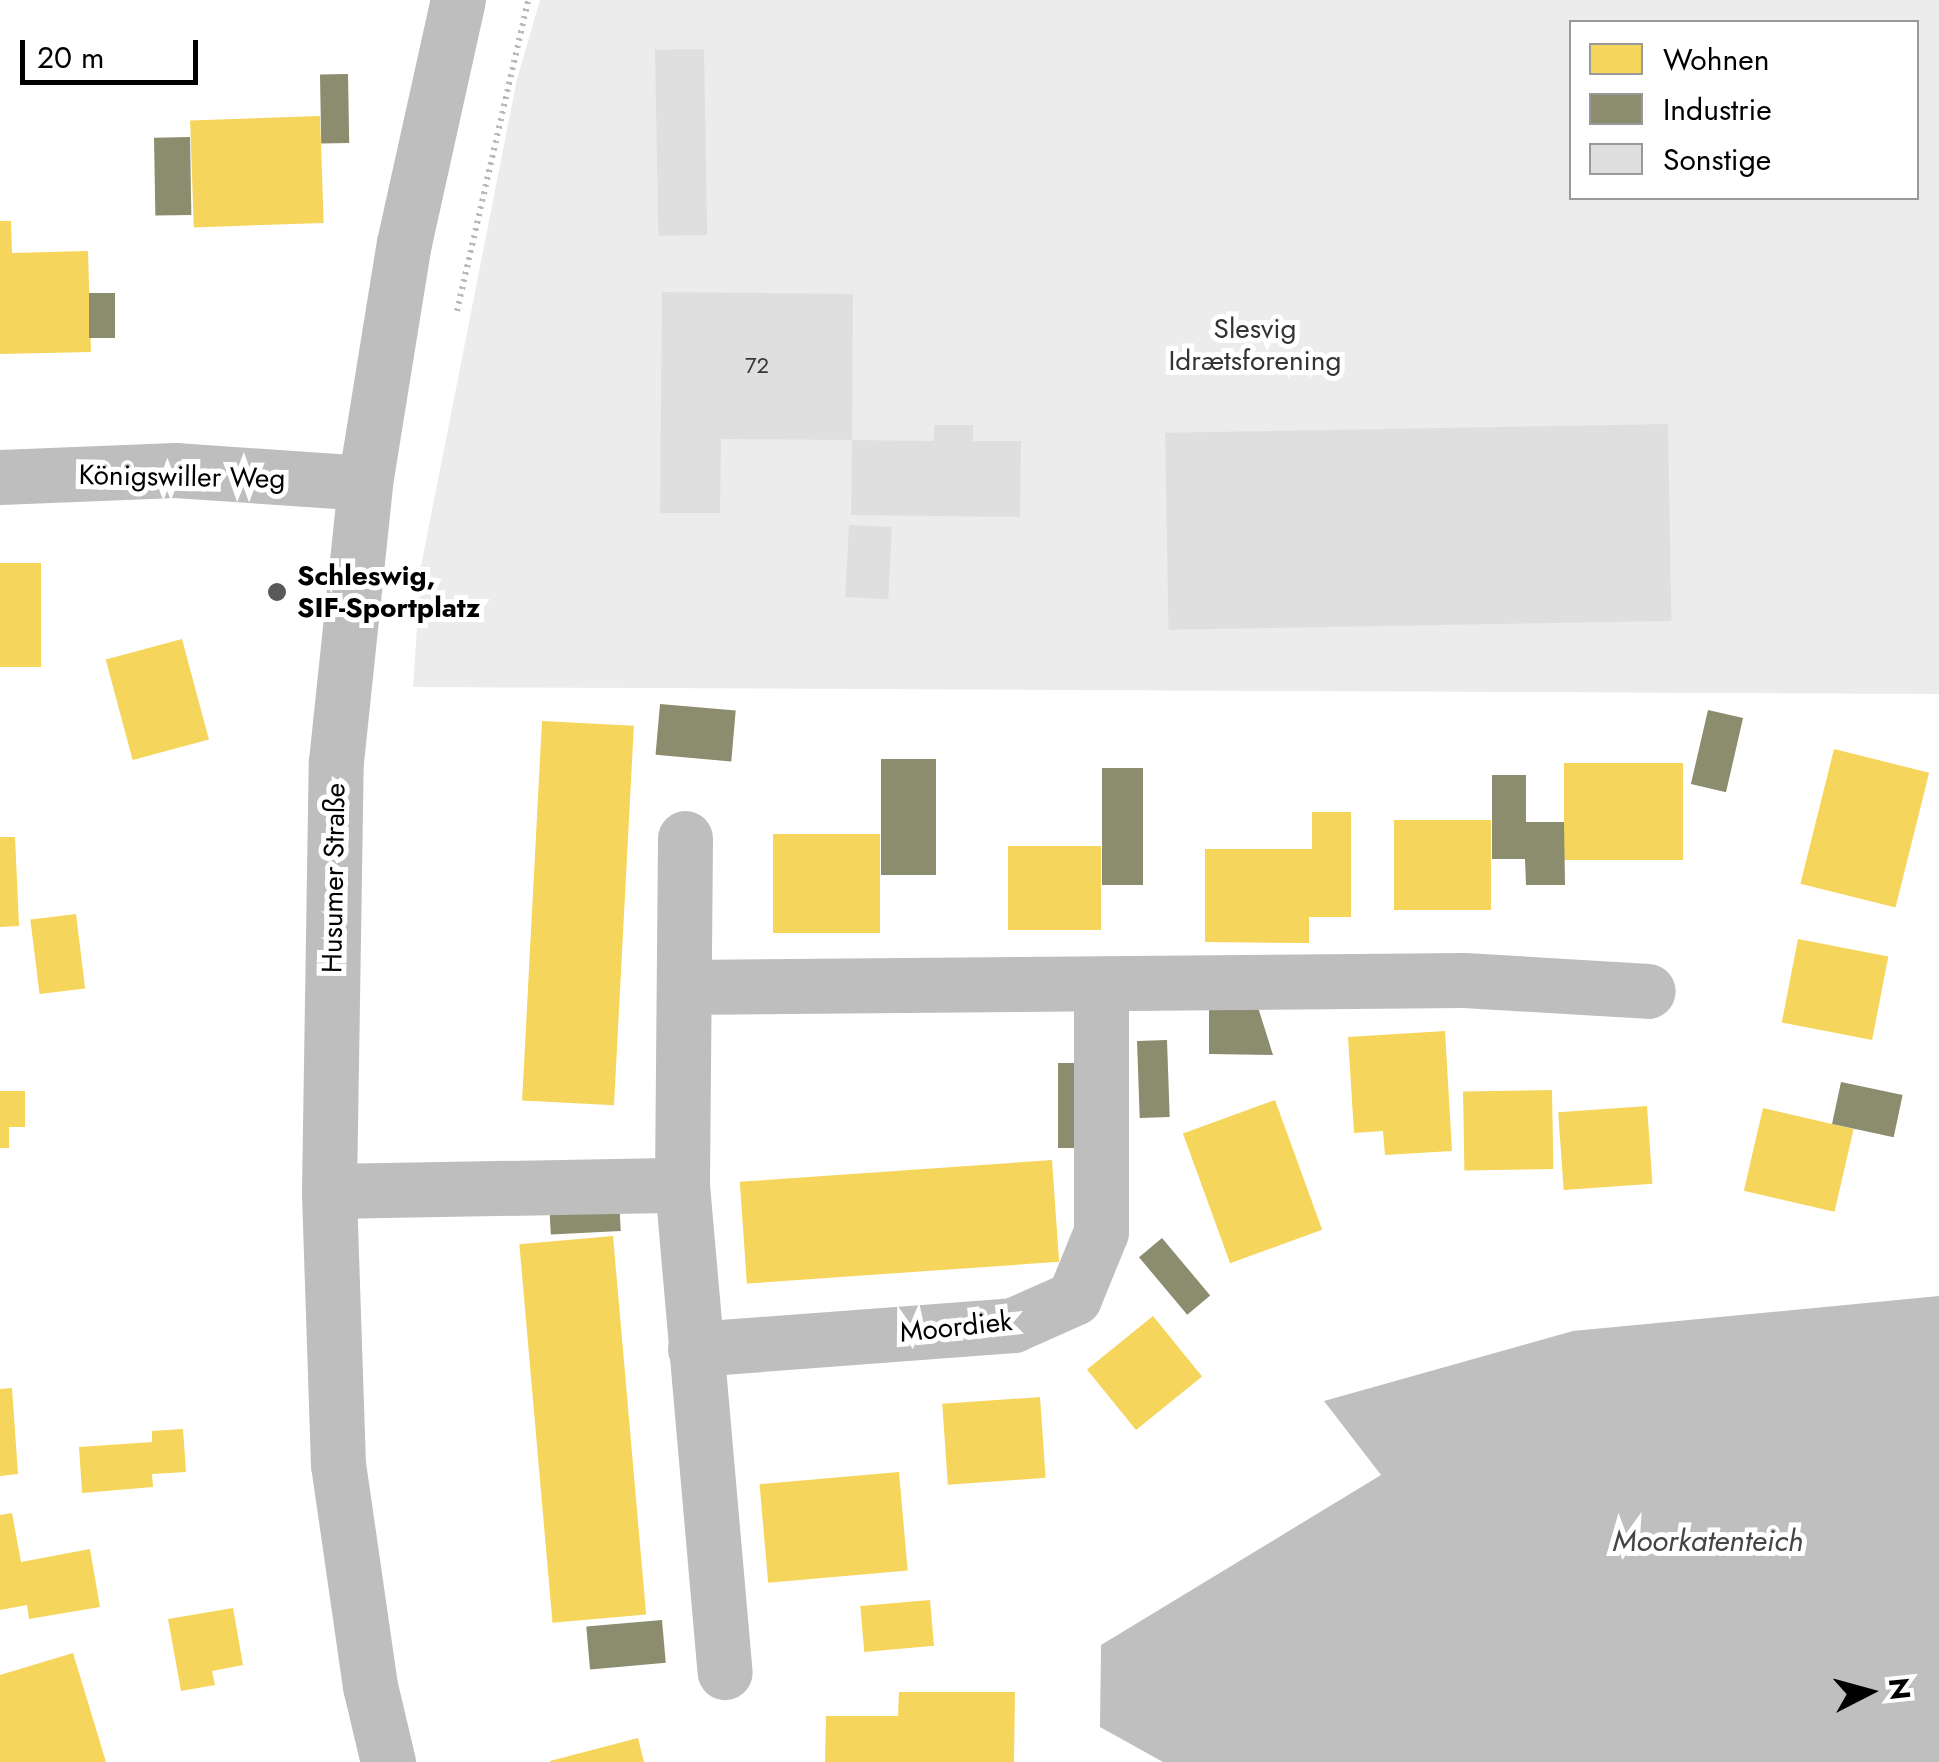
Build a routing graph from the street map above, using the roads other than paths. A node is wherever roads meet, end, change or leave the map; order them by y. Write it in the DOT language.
graph roads {
  1 [pos="458,0"];
  2 [pos="0,477"];
  3 [pos="365,483"];
  4 [pos="686,838"];
  5 [pos="1101,985"];
  6 [pos="684,987"];
  7 [pos="1648,991"];
  8 [pos="682,1185"];
  9 [pos="328,1191"];
  10 [pos="695,1349"];
  11 [pos="725,1672"];
  12 [pos="388,1762"];
  1 -- 3 [label="street, Husumer Straße"];
  2 -- 3 [label="street, Königswiller Weg"];
  3 -- 9 [label="street, Husumer Straße"];
  4 -- 6 [label="street"];
  5 -- 6 [label="street"];
  5 -- 7 [label="street"];
  5 -- 10 [label="street, Moordiek"];
  6 -- 8 [label="street"];
  8 -- 9 [label="street"];
  8 -- 10 [label="street"];
  9 -- 12 [label="street, Husumer Straße"];
  10 -- 11 [label="street"];
}
